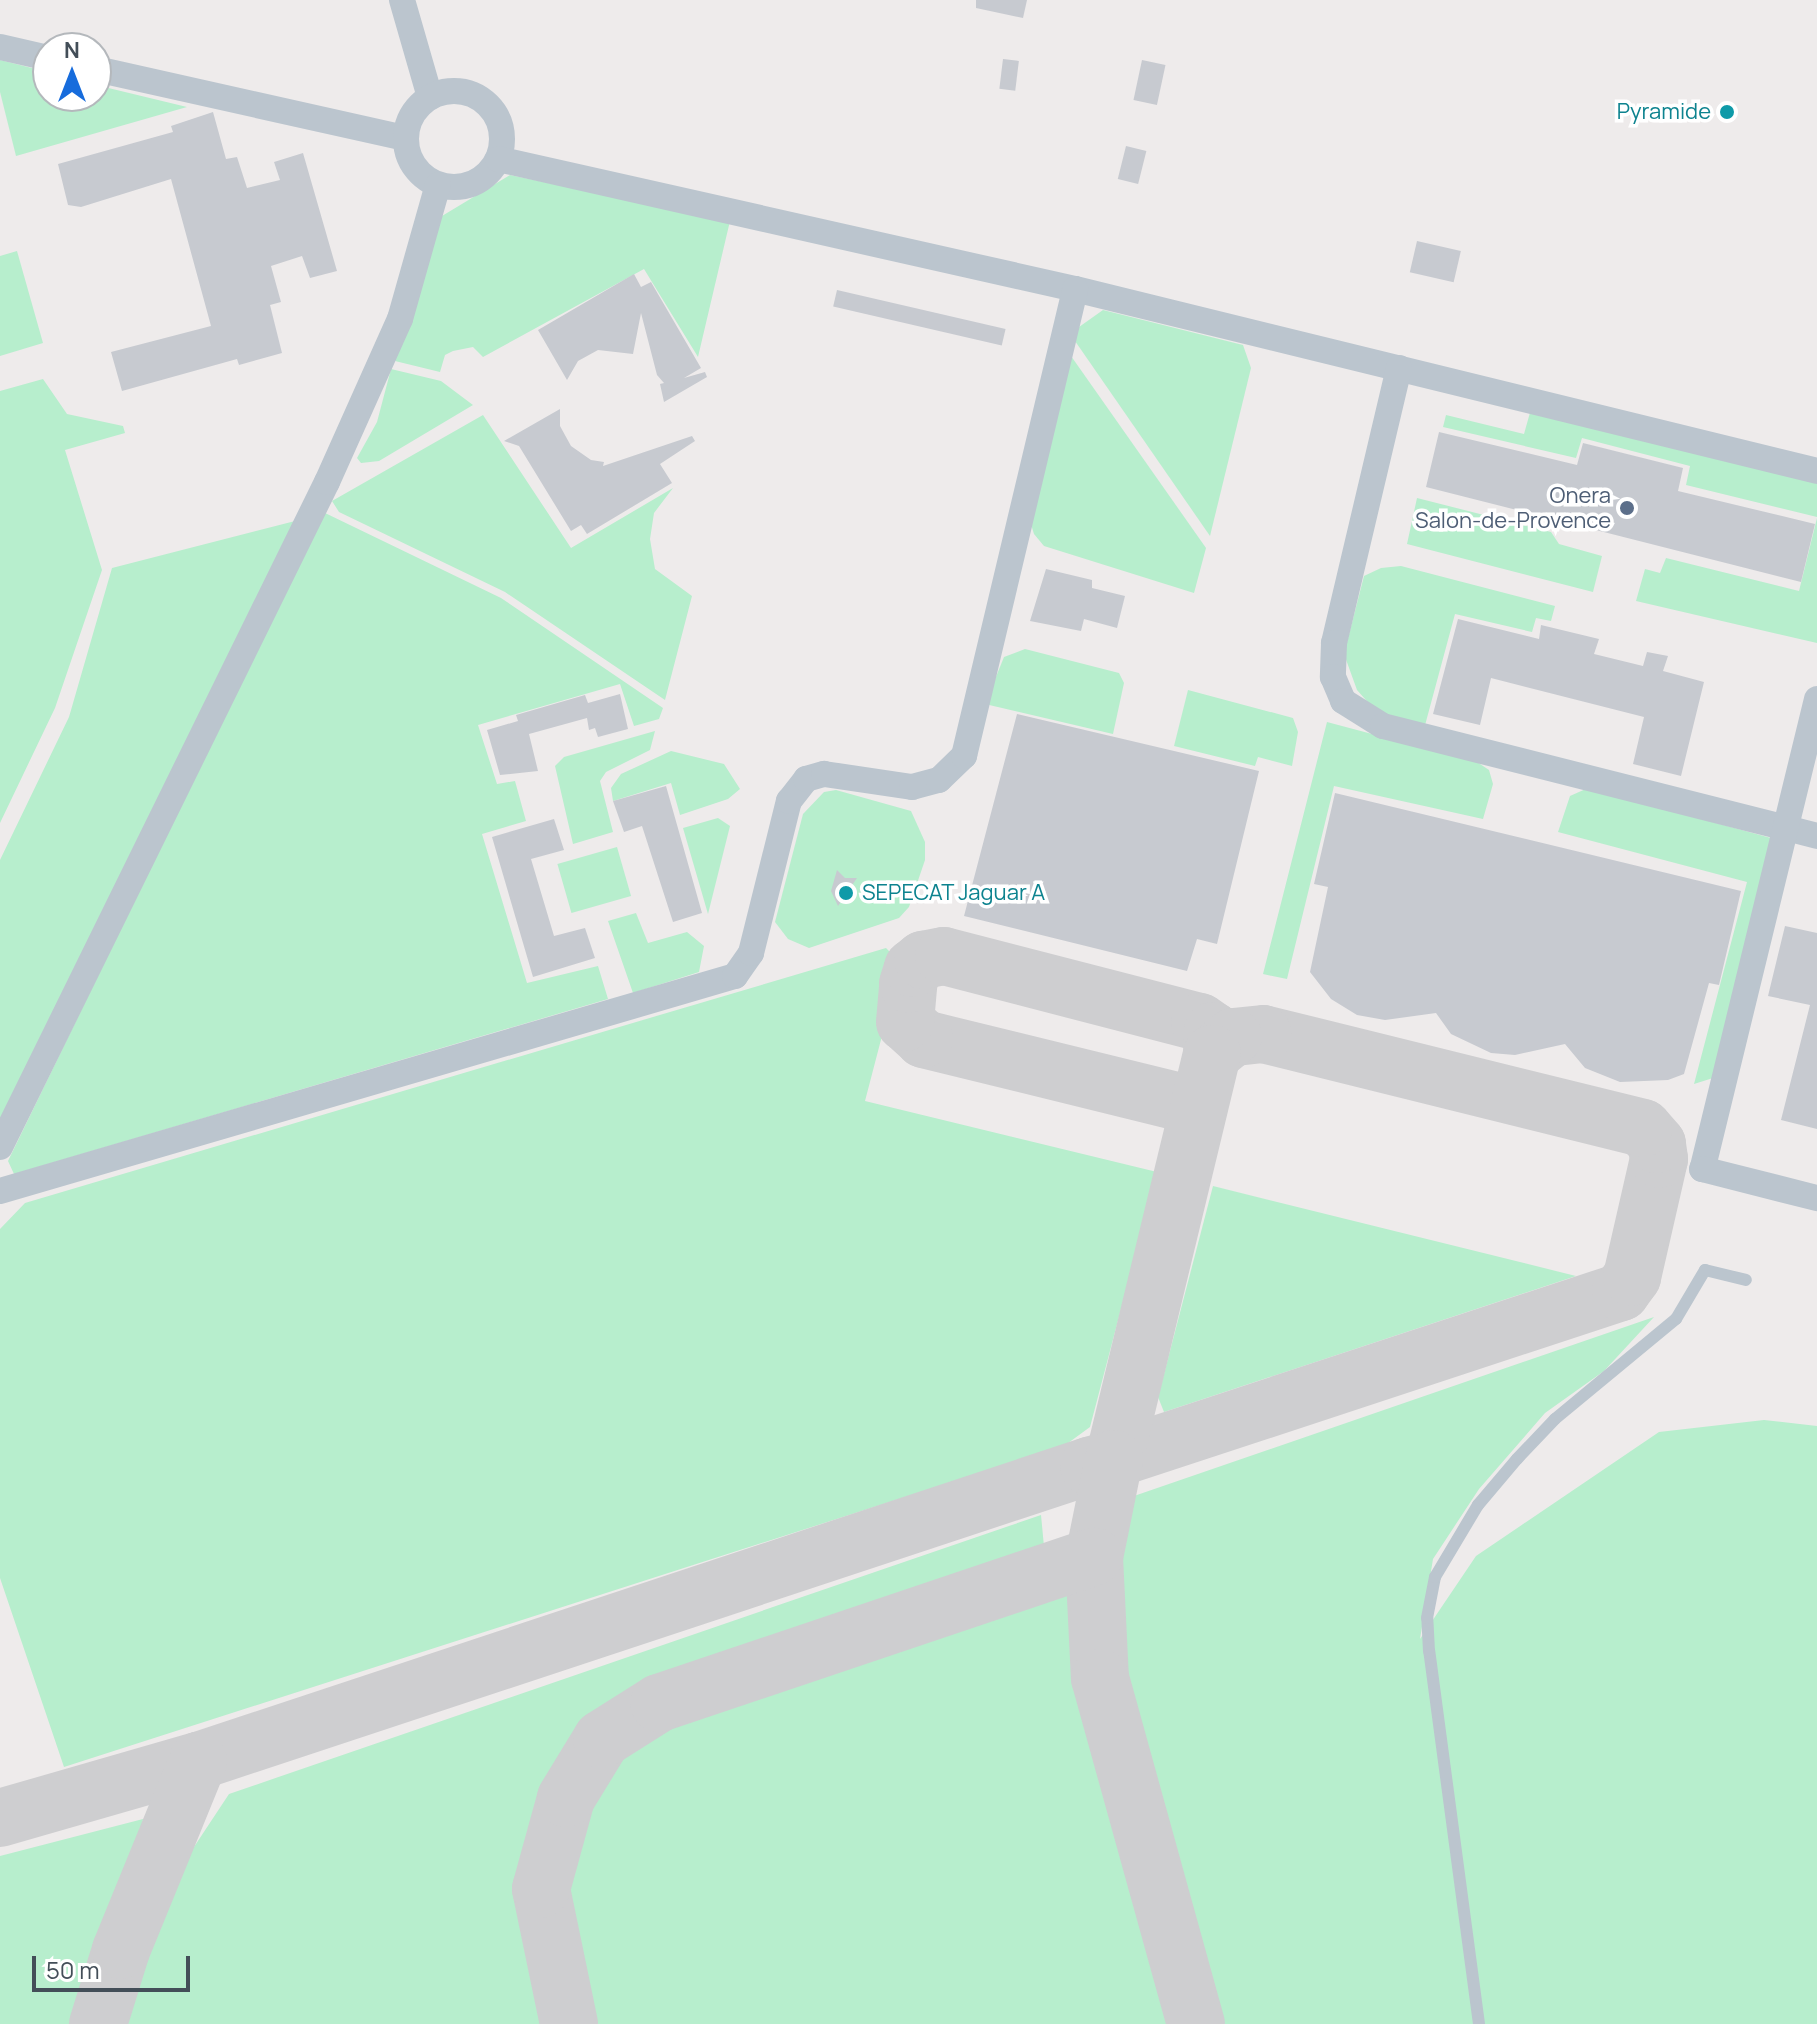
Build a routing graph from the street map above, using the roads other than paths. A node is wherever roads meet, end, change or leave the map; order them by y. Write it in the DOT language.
graph roads {
  1 [pos="402,0"];
  2 [pos="0,47"];
  3 [pos="32,54"];
  4 [pos="112,73"];
  5 [pos="430,97"];
  6 [pos="405,138"];
  7 [pos="498,159"];
  8 [pos="438,185"];
  9 [pos="1075,289"];
  10 [pos="1399,368"];
  11 [pos="1817,471"];
  12 [pos="1817,699"];
  13 [pos="1786,828"];
  14 [pos="1817,836"];
  15 [pos="0,1147"];
  16 [pos="0,1191"];
  17 [pos="1817,1198"];
  18 [pos="1746,1280"];
  19 [pos="1479,2024"];
  1 -- 5 [label="street"];
  2 -- 3 [label="street"];
  4 -- 6 [label="street"];
  5 -- 6 [label="street"];
  5 -- 7 [label="street"];
  6 -- 8 [label="street"];
  7 -- 8 [label="street"];
  7 -- 9 [label="street"];
  8 -- 15 [label="street"];
  9 -- 10 [label="street"];
  9 -- 16 [label="street"];
  10 -- 11 [label="street"];
  10 -- 13 [label="street"];
  12 -- 13 [label="street"];
  13 -- 14 [label="street"];
  13 -- 17 [label="street"];
  18 -- 19 [label="lane"];
}
